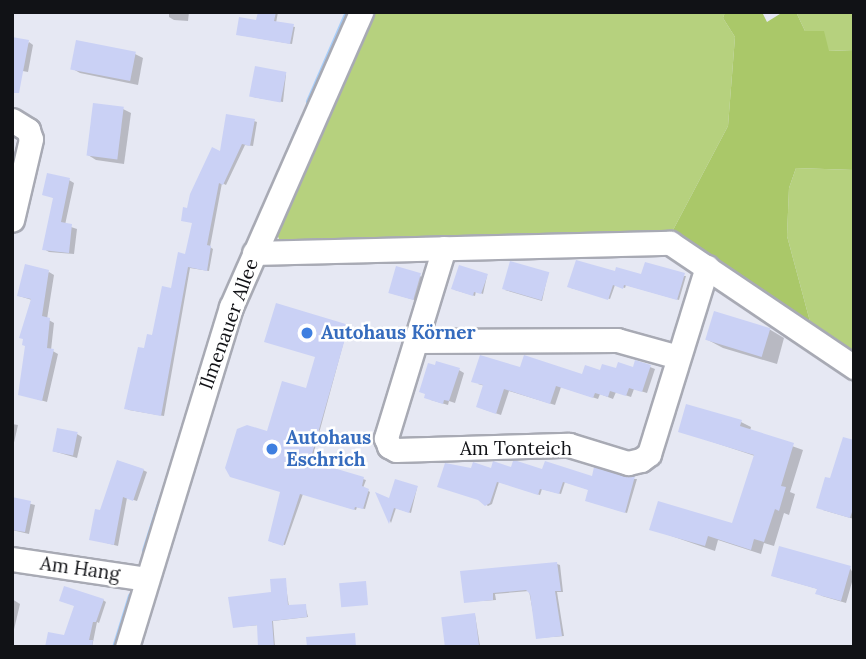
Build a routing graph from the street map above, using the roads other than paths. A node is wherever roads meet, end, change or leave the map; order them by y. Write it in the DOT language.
graph roads {
  1 [pos="360,12"];
  2 [pos="12,120"];
  3 [pos="12,220"];
  4 [pos="444,248"];
  5 [pos="254,253"];
  6 [pos="707,267"];
  7 [pos="416,341"];
  8 [pos="678,357"];
  9 [pos="854,367"];
  10 [pos="12,559"];
  11 [pos="147,579"];
  12 [pos="127,647"];
  1 -- 5 [label="street, Ilmenauer Allee"];
  2 -- 3 [label="street"];
  4 -- 5 [label="street"];
  4 -- 6 [label="street"];
  4 -- 7 [label="street, Am Tonteich"];
  5 -- 11 [label="street, Ilmenauer Allee"];
  6 -- 8 [label="street, Am Tonteich"];
  6 -- 9 [label="street"];
  7 -- 8 [label="street"];
  7 -- 8 [label="street, Am Tonteich"];
  10 -- 11 [label="street, Am Hang"];
  11 -- 12 [label="street, Ilmenauer Allee"];
}
